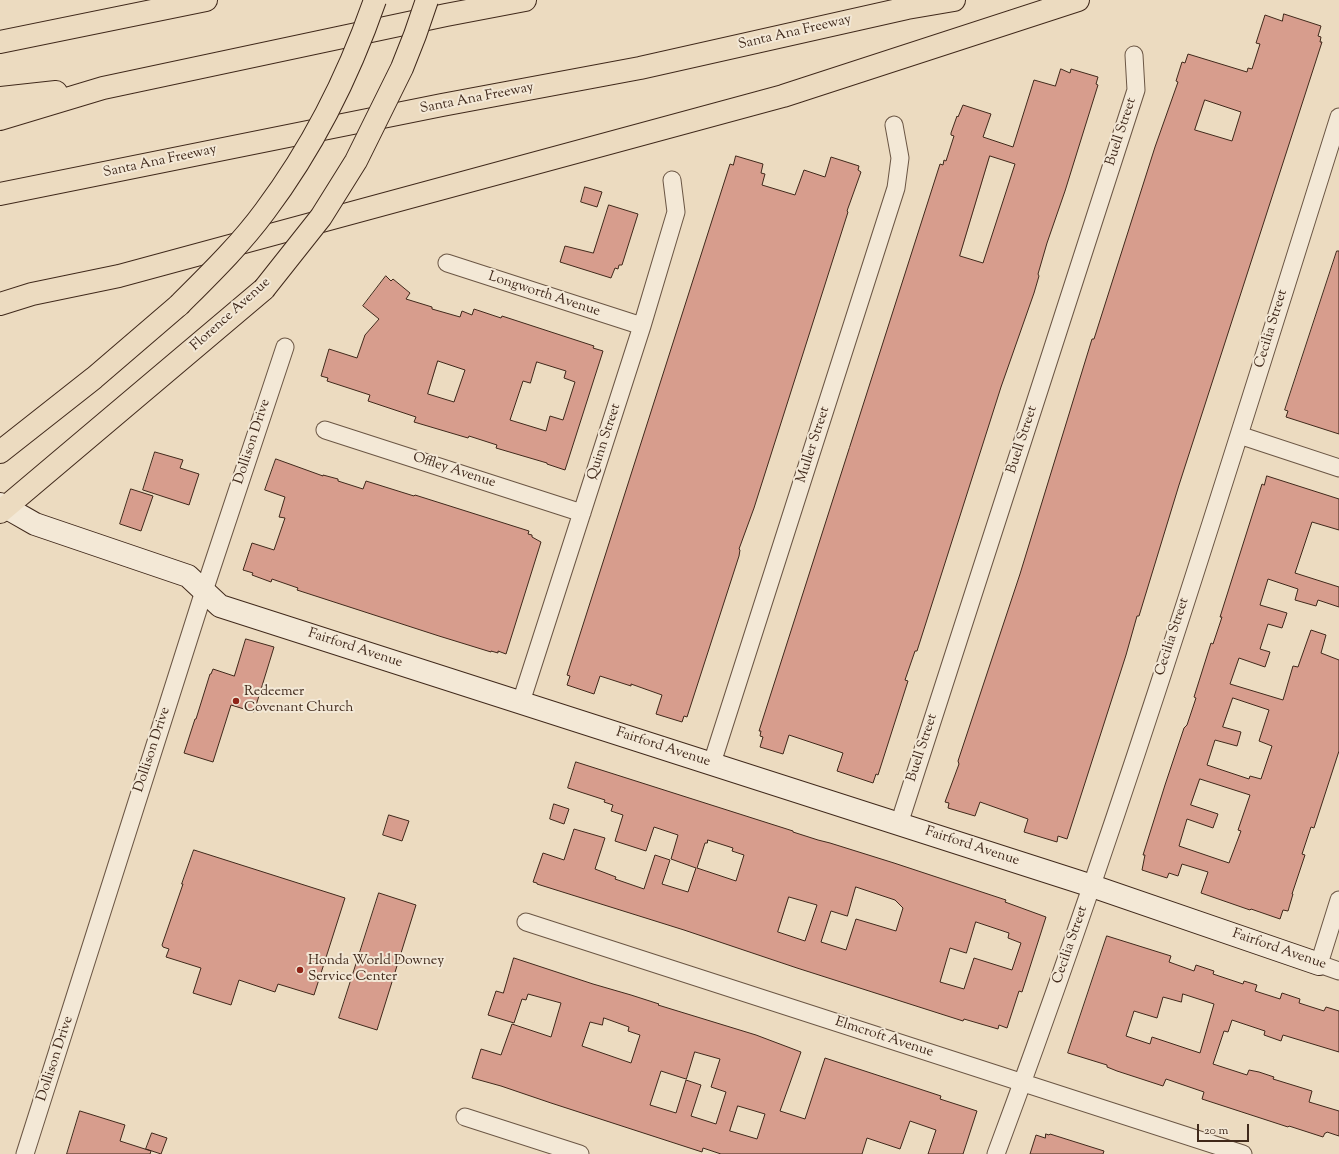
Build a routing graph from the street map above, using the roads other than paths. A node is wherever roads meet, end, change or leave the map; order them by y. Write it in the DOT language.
graph roads {
  1 [pos="206,0"];
  2 [pos="375,0"];
  3 [pos="427,0"];
  4 [pos="525,0"];
  5 [pos="954,0"];
  6 [pos="1078,0"];
  7 [pos="0,42"];
  8 [pos="1134,55"];
  9 [pos="103,88"];
  10 [pos="0,98"];
  11 [pos="1339,117"];
  12 [pos="0,119"];
  13 [pos="894,125"];
  14 [pos="672,180"];
  15 [pos="0,194"];
  16 [pos="447,264"];
  17 [pos="0,304"];
  18 [pos="642,326"];
  19 [pos="285,347"];
  20 [pos="325,430"];
  21 [pos="1239,435"];
  22 [pos="0,452"];
  23 [pos="1339,468"];
  24 [pos="2,508"];
  25 [pos="582,513"];
  26 [pos="204,591"];
  27 [pos="521,702"];
  28 [pos="712,763"];
  29 [pos="899,824"];
  30 [pos="1092,886"];
  31 [pos="1339,900"];
  32 [pos="526,922"];
  33 [pos="1319,964"];
  34 [pos="1339,971"];
  35 [pos="1022,1083"];
  36 [pos="465,1117"];
  37 [pos="26,1154"];
  38 [pos="580,1154"];
  39 [pos="996,1154"];
  40 [pos="1243,1154"];
  1 -- 7 [label="main road"];
  2 -- 22 [label="main road, bridge"];
  3 -- 24 [label="main road, Florence Avenue, bridge"];
  4 -- 9 [label="main road"];
  5 -- 15 [label="main road, Santa Ana Freeway"];
  6 -- 17 [label="main road"];
  8 -- 29 [label="street, Buell Street"];
  9 -- 10 [label="main road"];
  9 -- 12 [label="main road"];
  11 -- 21 [label="street, Cecilia Street"];
  13 -- 28 [label="street, Muller Street"];
  14 -- 18 [label="street, Quinn Street"];
  16 -- 18 [label="street, Longworth Avenue"];
  18 -- 25 [label="street, Quinn Street"];
  19 -- 26 [label="street, Dollison Drive"];
  20 -- 25 [label="street, Offley Avenue"];
  21 -- 23 [label="street"];
  21 -- 30 [label="street, Cecilia Street"];
  24 -- 26 [label="street, Fairford Avenue"];
  25 -- 27 [label="street, Quinn Street"];
  26 -- 27 [label="street, Fairford Avenue"];
  26 -- 37 [label="street, Dollison Drive"];
  27 -- 28 [label="street, Fairford Avenue"];
  28 -- 29 [label="street, Fairford Avenue"];
  29 -- 30 [label="street, Fairford Avenue"];
  30 -- 33 [label="street, Fairford Avenue"];
  30 -- 35 [label="street, Cecilia Street"];
  31 -- 33 [label="street"];
  32 -- 35 [label="street, Elmcroft Avenue"];
  33 -- 34 [label="street, Fairford Avenue"];
  35 -- 39 [label="street, Cecilia Street"];
  35 -- 40 [label="street, Elmcroft Avenue"];
  36 -- 38 [label="street"];
}
